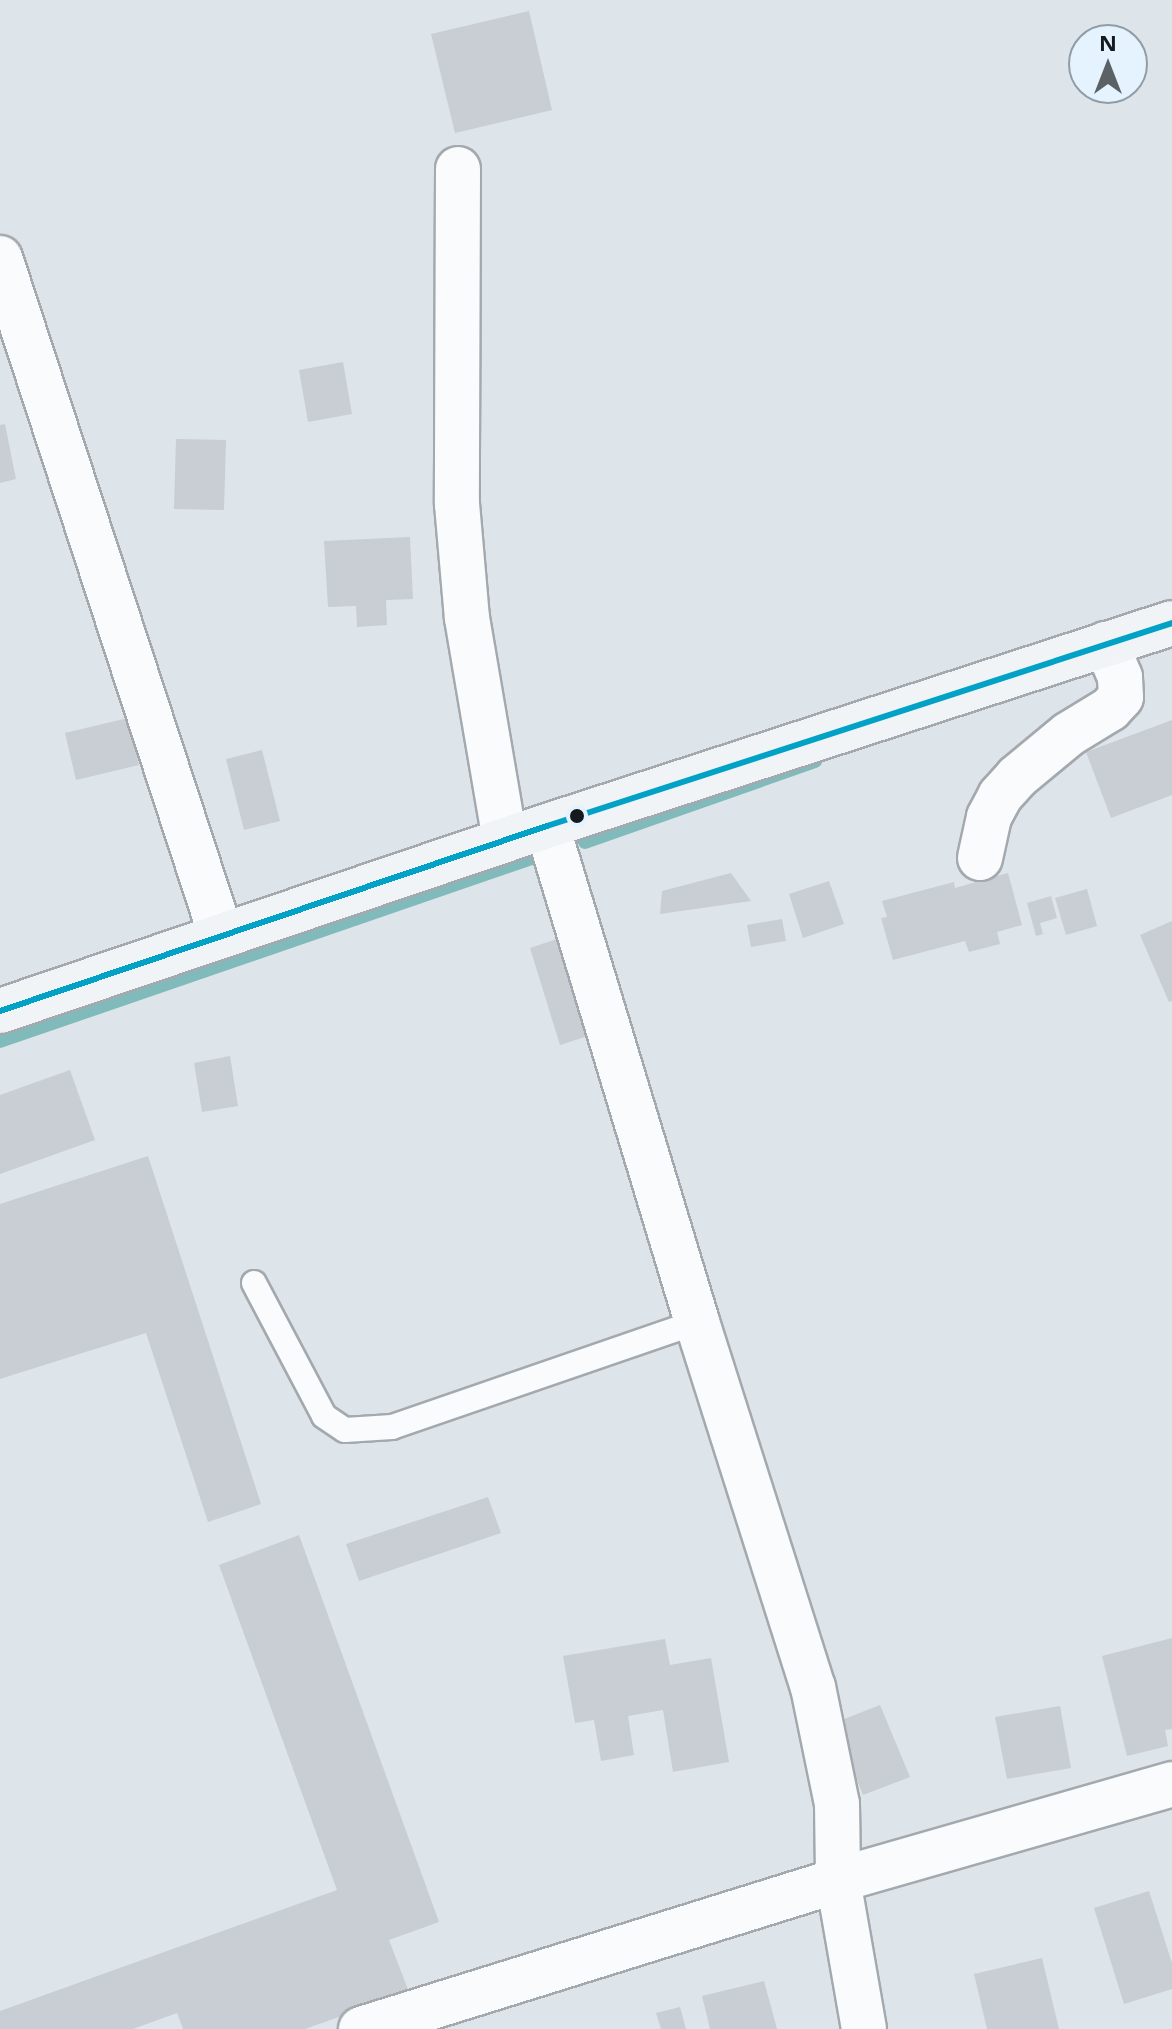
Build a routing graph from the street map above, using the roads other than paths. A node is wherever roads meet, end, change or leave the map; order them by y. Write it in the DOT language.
graph roads {
  1 [pos="458,169"];
  2 [pos="0,258"];
  3 [pos="1172,623"];
  4 [pos="1106,644"];
  5 [pos="547,826"];
  6 [pos="505,840"];
  7 [pos="980,858"];
  8 [pos="221,935"];
  9 [pos="0,1011"];
  10 [pos="254,1283"];
  11 [pos="697,1322"];
  12 [pos="1172,1784"];
  13 [pos="838,1880"];
  14 [pos="449,2015"];
  15 [pos="361,2029"];
  16 [pos="864,2029"];
  1 -- 6 [label="street"];
  2 -- 8 [label="street"];
  3 -- 4 [label="main road"];
  4 -- 5 [label="main road"];
  4 -- 7 [label="street"];
  5 -- 6 [label="main road"];
  5 -- 11 [label="street"];
  6 -- 8 [label="main road"];
  8 -- 9 [label="main road"];
  10 -- 11 [label="lane"];
  11 -- 13 [label="street"];
  12 -- 13 [label="street"];
  13 -- 14 [label="street"];
  13 -- 16 [label="street"];
  14 -- 15 [label="street"];
}
